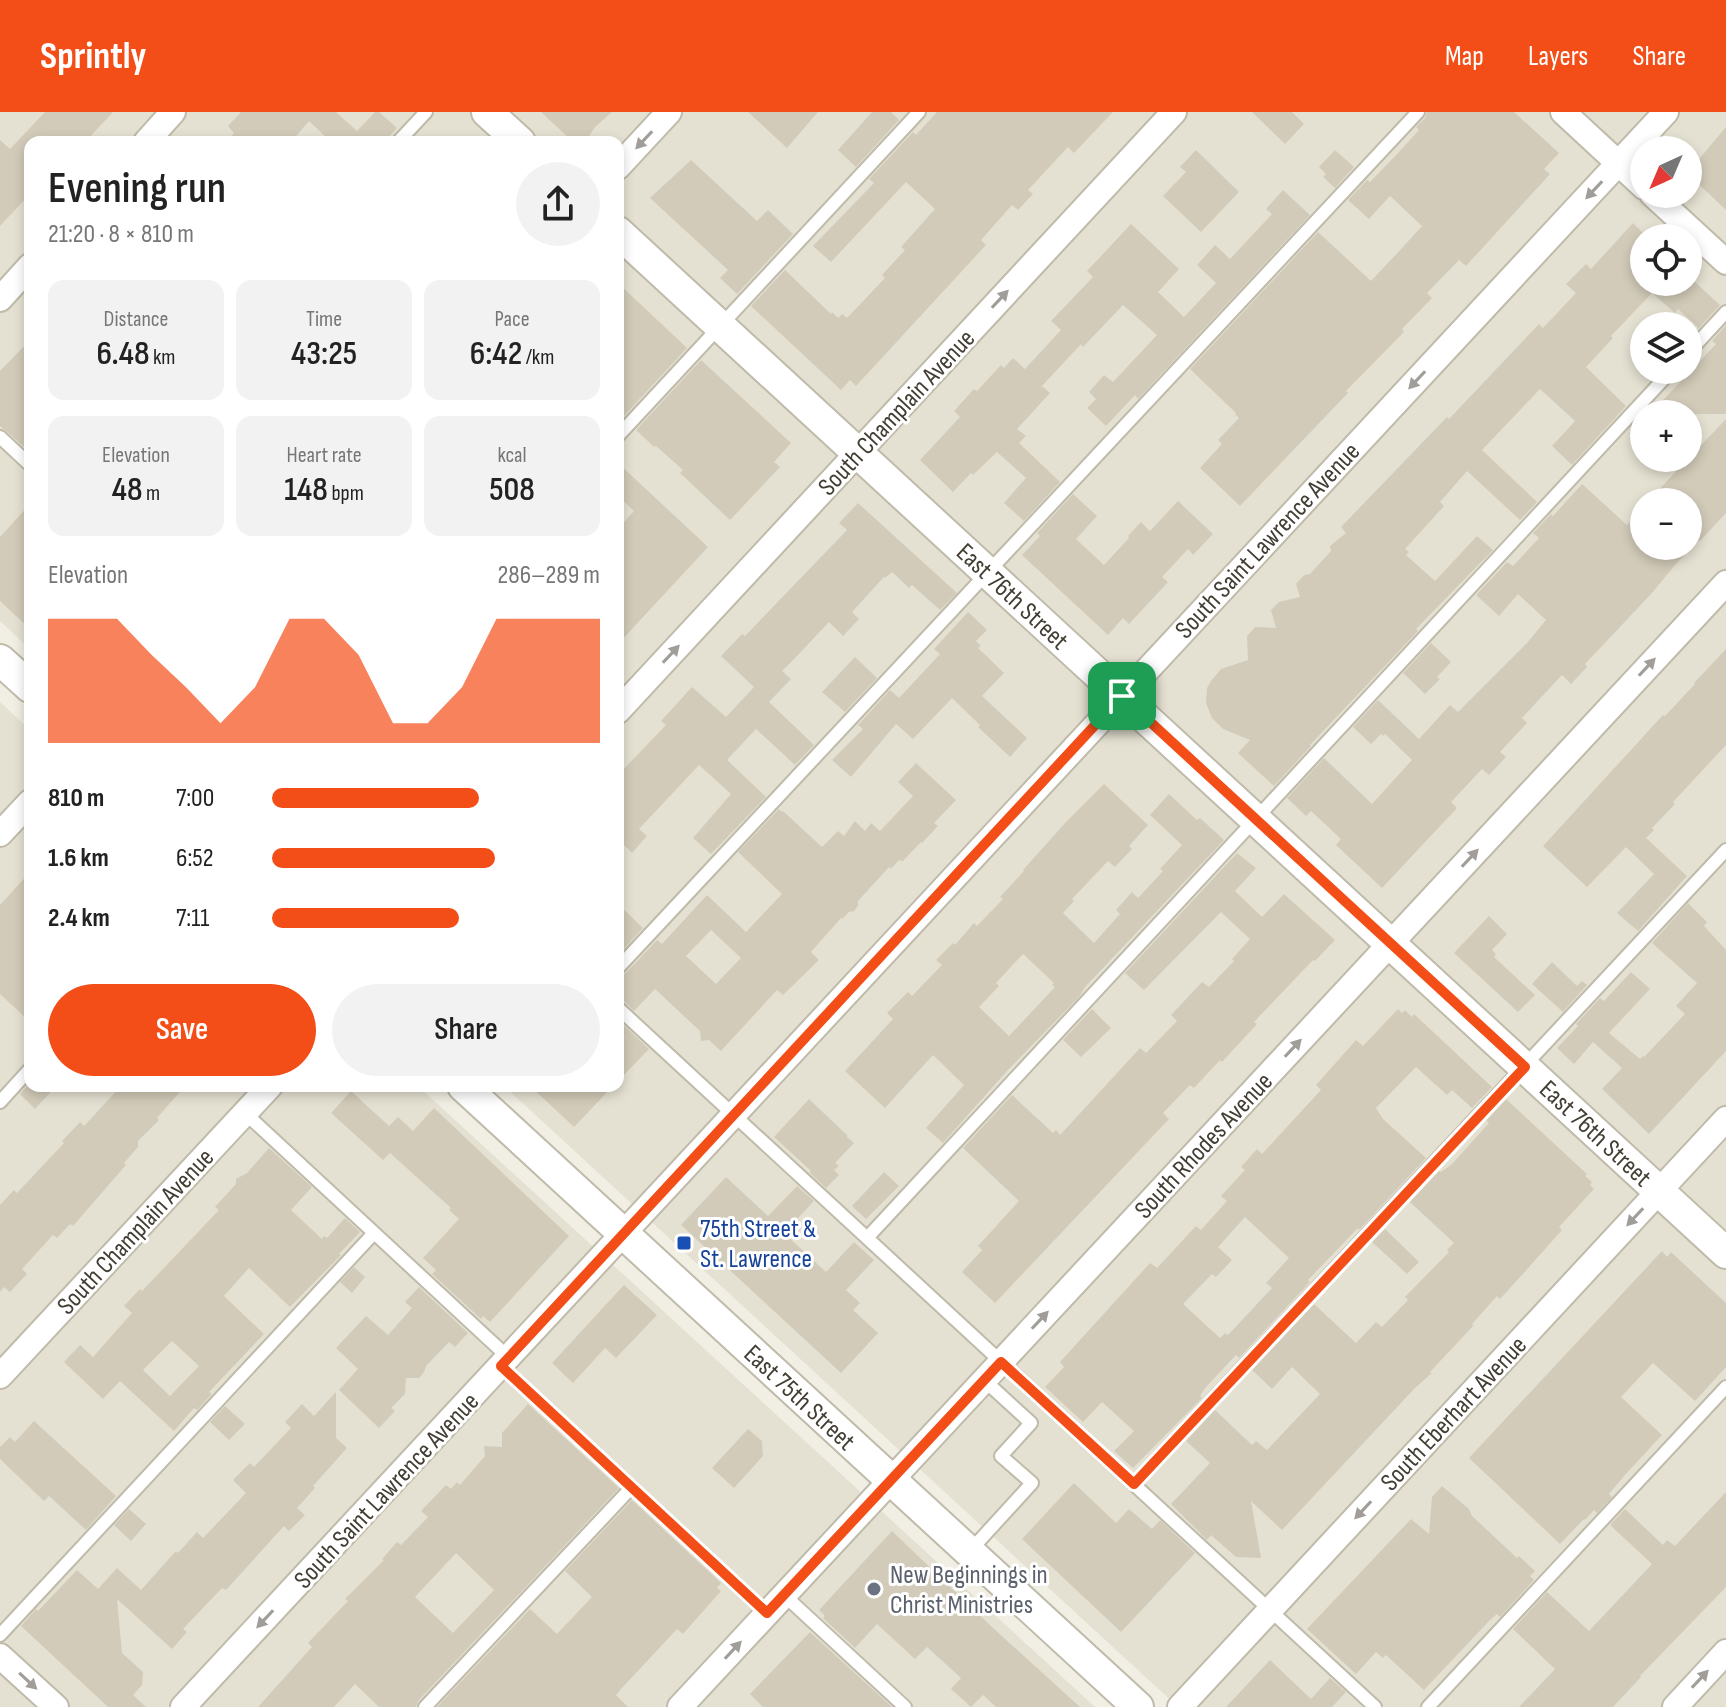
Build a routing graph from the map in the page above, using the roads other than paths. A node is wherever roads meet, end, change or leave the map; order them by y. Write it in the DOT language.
graph roads {
  1 [pos="173,112"];
  2 [pos="426,112"];
  3 [pos="487,112"];
  4 [pos="669,112"];
  5 [pos="919,112"];
  6 [pos="1174,112"];
  7 [pos="1418,112"];
  8 [pos="1563,112"];
  9 [pos="1666,112"];
  10 [pos="151,136"];
  11 [pos="404,136"];
  12 [pos="513,136"];
  13 [pos="624,161"];
  14 [pos="1618,163"];
  15 [pos="1630,174"];
  16 [pos="1667,208"];
  17 [pos="624,238"];
  18 [pos="1726,262"];
  19 [pos="24,273"];
  20 [pos="0,299"];
  21 [pos="1726,312"];
  22 [pos="720,326"];
  23 [pos="1702,338"];
  24 [pos="1659,384"];
  25 [pos="624,430"];
  26 [pos="0,437"];
  27 [pos="858,453"];
  28 [pos="24,459"];
  29 [pos="988,573"];
  30 [pos="1726,583"];
  31 [pos="0,660"];
  32 [pos="24,682"];
  33 [pos="1122,696"];
  34 [pos="624,705"];
  35 [pos="24,808"];
  36 [pos="1255,818"];
  37 [pos="0,834"];
  38 [pos="1726,850"];
  39 [pos="1390,943"];
  40 [pos="624,962"];
  41 [pos="624,1014"];
  42 [pos="1525,1067"];
  43 [pos="24,1076"];
  44 [pos="264,1092"];
  45 [pos="469,1092"];
  46 [pos="0,1102"];
  47 [pos="245,1113"];
  48 [pos="734,1115"];
  49 [pos="1726,1119"];
  50 [pos="1659,1191"];
  51 [pos="374,1233"];
  52 [pos="624,1235"];
  53 [pos="867,1238"];
  54 [pos="1726,1253"];
  55 [pos="505,1362"];
  56 [pos="1001,1362"];
  57 [pos="0,1376"];
  58 [pos="984,1380"];
  59 [pos="1726,1387"];
  60 [pos="891,1480"];
  61 [pos="1134,1484"];
  62 [pos="632,1487"];
  63 [pos="969,1552"];
  64 [pos="776,1604"];
  65 [pos="1270,1610"];
  66 [pos="0,1635"];
  67 [pos="1726,1652"];
  68 [pos="0,1656"];
  69 [pos="56,1707"];
  70 [pos="183,1707"];
  71 [pos="425,1707"];
  72 [pos="680,1707"];
  73 [pos="905,1707"];
  74 [pos="1138,1707"];
  75 [pos="1180,1707"];
  76 [pos="1375,1707"];
  77 [pos="1428,1707"];
  78 [pos="1675,1707"];
  1 -- 10 [label="street"];
  2 -- 11 [label="lane"];
  3 -- 12 [label="street"];
  4 -- 13 [label="street, one-way"];
  5 -- 22 [label="lane"];
  27 -- 6 [label="street, South Champlain Avenue, one-way"];
  7 -- 29 [label="lane"];
  8 -- 14 [label="street"];
  9 -- 14 [label="street, South Saint Lawrence Avenue"];
  14 -- 15 [label="street"];
  14 -- 33 [label="street, South Saint Lawrence Avenue, one-way"];
  16 -- 18 [label="street"];
  17 -- 22 [label="street, East 76th Street"];
  19 -- 20 [label="street"];
  21 -- 23 [label="lane"];
  22 -- 25 [label="lane"];
  22 -- 27 [label="street, East 76th Street"];
  24 -- 36 [label="lane"];
  26 -- 28 [label="lane"];
  27 -- 29 [label="street, East 76th Street"];
  34 -- 27 [label="street, South Champlain Avenue, one-way"];
  29 -- 33 [label="street, East 76th Street"];
  29 -- 40 [label="lane"];
  39 -- 30 [label="street, South Rhodes Avenue, one-way"];
  31 -- 32 [label="street"];
  33 -- 36 [label="street, East 76th Street"];
  33 -- 48 [label="street, South Saint Lawrence Avenue"];
  35 -- 37 [label="street"];
  36 -- 39 [label="street, East 76th Street"];
  36 -- 53 [label="lane"];
  38 -- 42 [label="lane"];
  39 -- 42 [label="street, East 76th Street"];
  56 -- 39 [label="street, South Rhodes Avenue, one-way"];
  41 -- 48 [label="lane"];
  42 -- 50 [label="street, East 76th Street"];
  42 -- 61 [label="lane"];
  43 -- 46 [label="lane"];
  44 -- 47 [label="street, South Champlain Avenue"];
  45 -- 52 [label="street, East 75th Street"];
  47 -- 51 [label="lane"];
  47 -- 57 [label="street, South Champlain Avenue"];
  48 -- 52 [label="street, South Saint Lawrence Avenue"];
  48 -- 53 [label="lane"];
  49 -- 50 [label="street, South Eberhart Avenue"];
  50 -- 54 [label="street, East 76th Street"];
  50 -- 65 [label="street, South Eberhart Avenue, one-way"];
  51 -- 55 [label="lane"];
  51 -- 66 [label="lane"];
  52 -- 55 [label="street, South Saint Lawrence Avenue"];
  52 -- 60 [label="street, East 75th Street"];
  53 -- 56 [label="lane"];
  55 -- 62 [label="lane"];
  55 -- 70 [label="street, South Saint Lawrence Avenue, one-way"];
  56 -- 58 [label="street, South Rhodes Avenue"];
  56 -- 61 [label="lane"];
  58 -- 60 [label="street, South Rhodes Avenue"];
  58 -- 63 [label="lane"];
  59 -- 77 [label="lane"];
  60 -- 63 [label="street, East 75th Street"];
  60 -- 64 [label="street, South Rhodes Avenue"];
  61 -- 65 [label="lane"];
  62 -- 64 [label="lane"];
  62 -- 71 [label="lane"];
  63 -- 74 [label="street, East 75th Street"];
  72 -- 64 [label="street, South Rhodes Avenue, one-way"];
  64 -- 73 [label="lane"];
  65 -- 75 [label="street, South Eberhart Avenue"];
  65 -- 76 [label="lane"];
  78 -- 67 [label="street, one-way"];
  68 -- 69 [label="street, one-way"];
}
